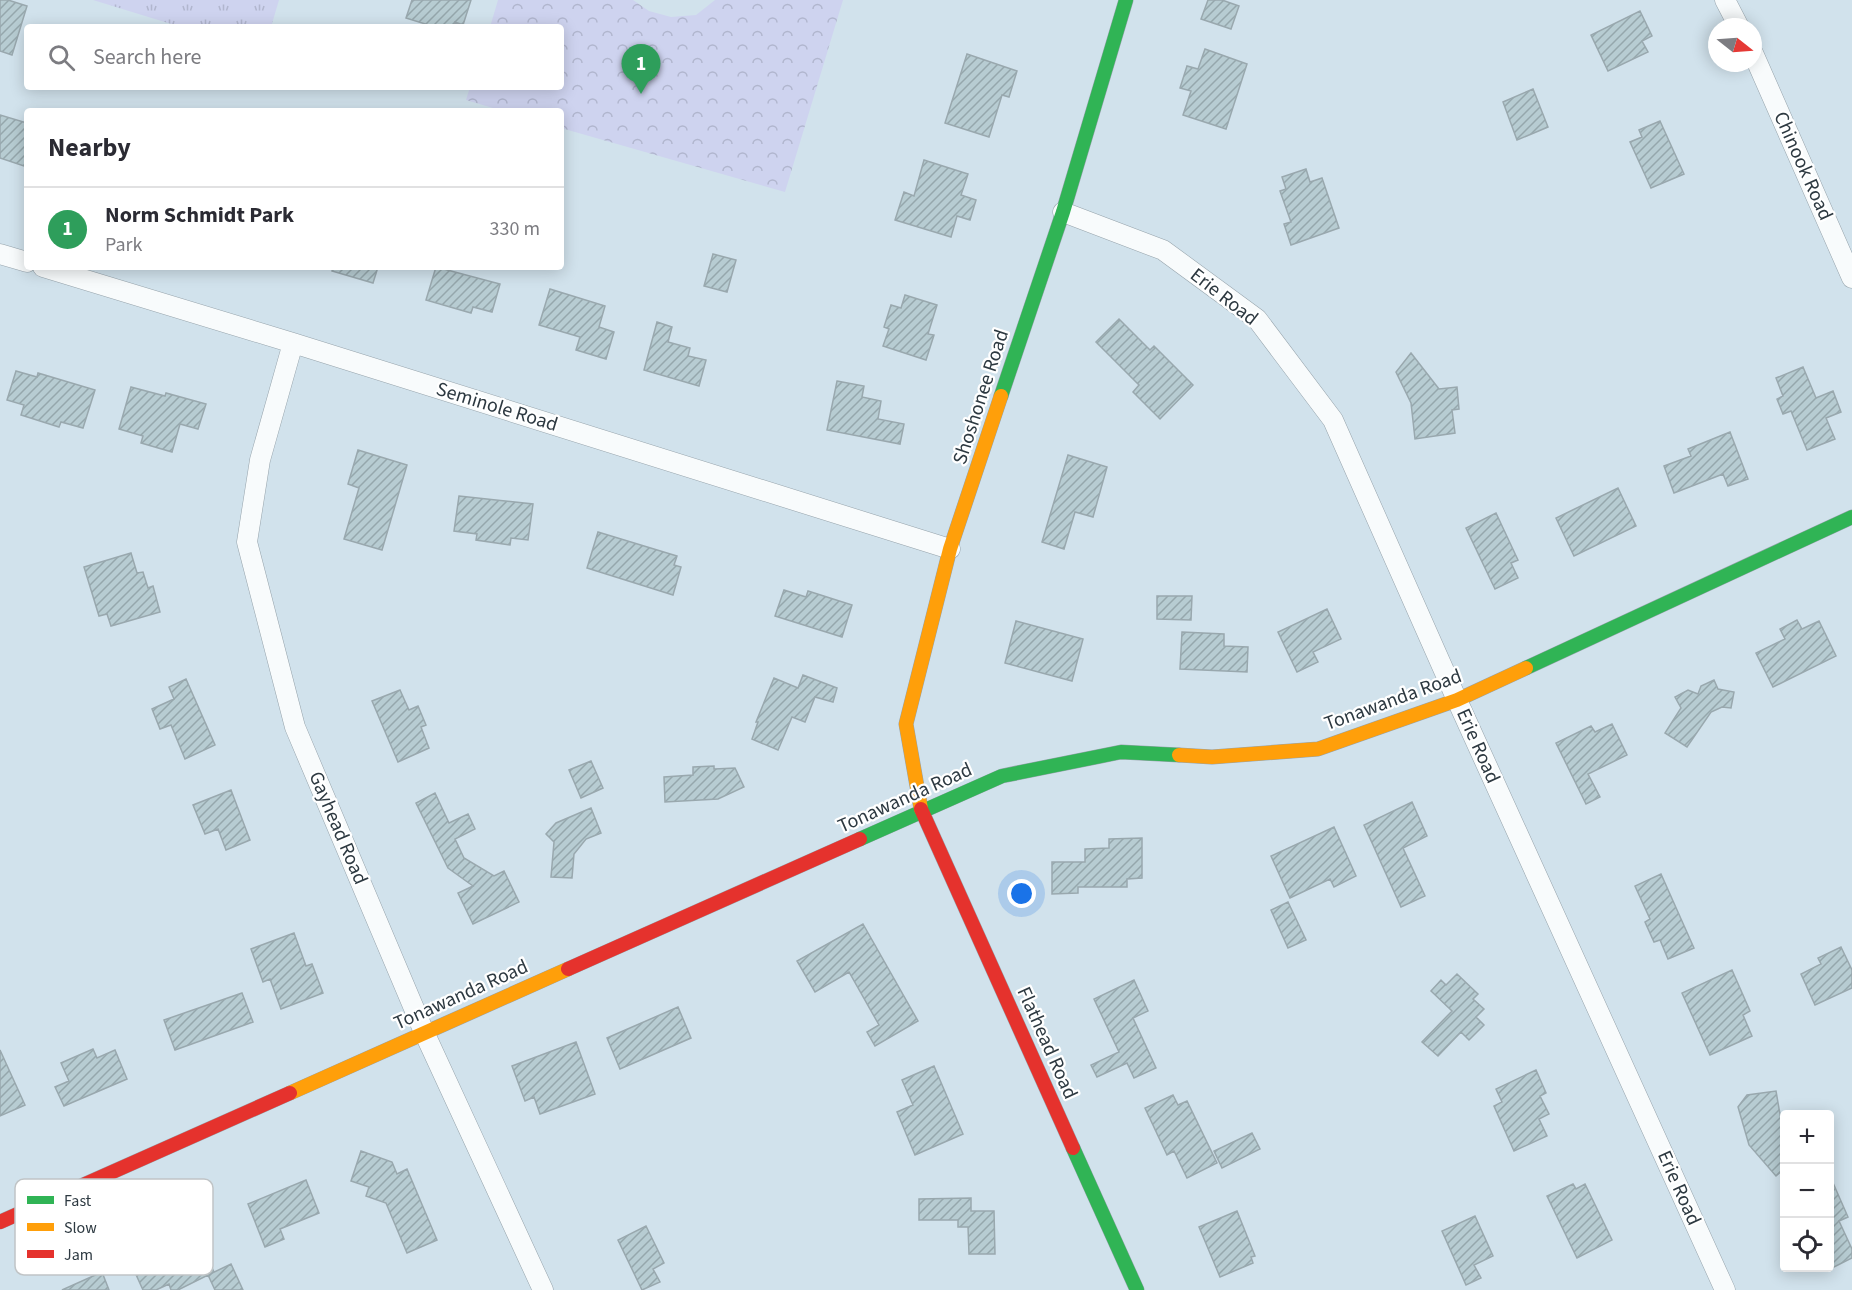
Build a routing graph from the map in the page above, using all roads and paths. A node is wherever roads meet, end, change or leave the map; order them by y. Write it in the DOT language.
graph roads {
  1 [pos="1126,0"];
  2 [pos="1725,0"];
  3 [pos="1734,18"];
  4 [pos="1761,72"];
  5 [pos="1063,212"];
  6 [pos="0,254"];
  7 [pos="24,261"];
  8 [pos="53,270"];
  9 [pos="1852,278"];
  10 [pos="293,344"];
  11 [pos="1852,517"];
  12 [pos="950,549"];
  13 [pos="1457,700"];
  14 [pos="921,811"];
  15 [pos="424,1032"];
  16 [pos="96,1179"];
  17 [pos="15,1215"];
  18 [pos="0,1222"];
  19 [pos="543,1290"];
  20 [pos="1137,1290"];
  21 [pos="1725,1290"];
  1 -- 5 [label="street, Shoshonee Road"];
  2 -- 3 [label="street"];
  4 -- 9 [label="street, Chinook Road"];
  5 -- 12 [label="street, Shoshonee Road"];
  5 -- 13 [label="street, Erie Road"];
  6 -- 7 [label="street"];
  8 -- 10 [label="street, Seminole Road"];
  10 -- 12 [label="street, Seminole Road"];
  10 -- 15 [label="street, Gayhead Road"];
  11 -- 13 [label="street, Tonawanda Road"];
  12 -- 14 [label="street, Shoshonee Road"];
  13 -- 14 [label="street, Tonawanda Road"];
  13 -- 21 [label="street, Erie Road"];
  14 -- 15 [label="street, Tonawanda Road"];
  14 -- 20 [label="street, Flathead Road"];
  15 -- 16 [label="street, Tonawanda Road"];
  15 -- 19 [label="street, Gayhead Road"];
  17 -- 18 [label="street, Tonawanda Road"];
}
